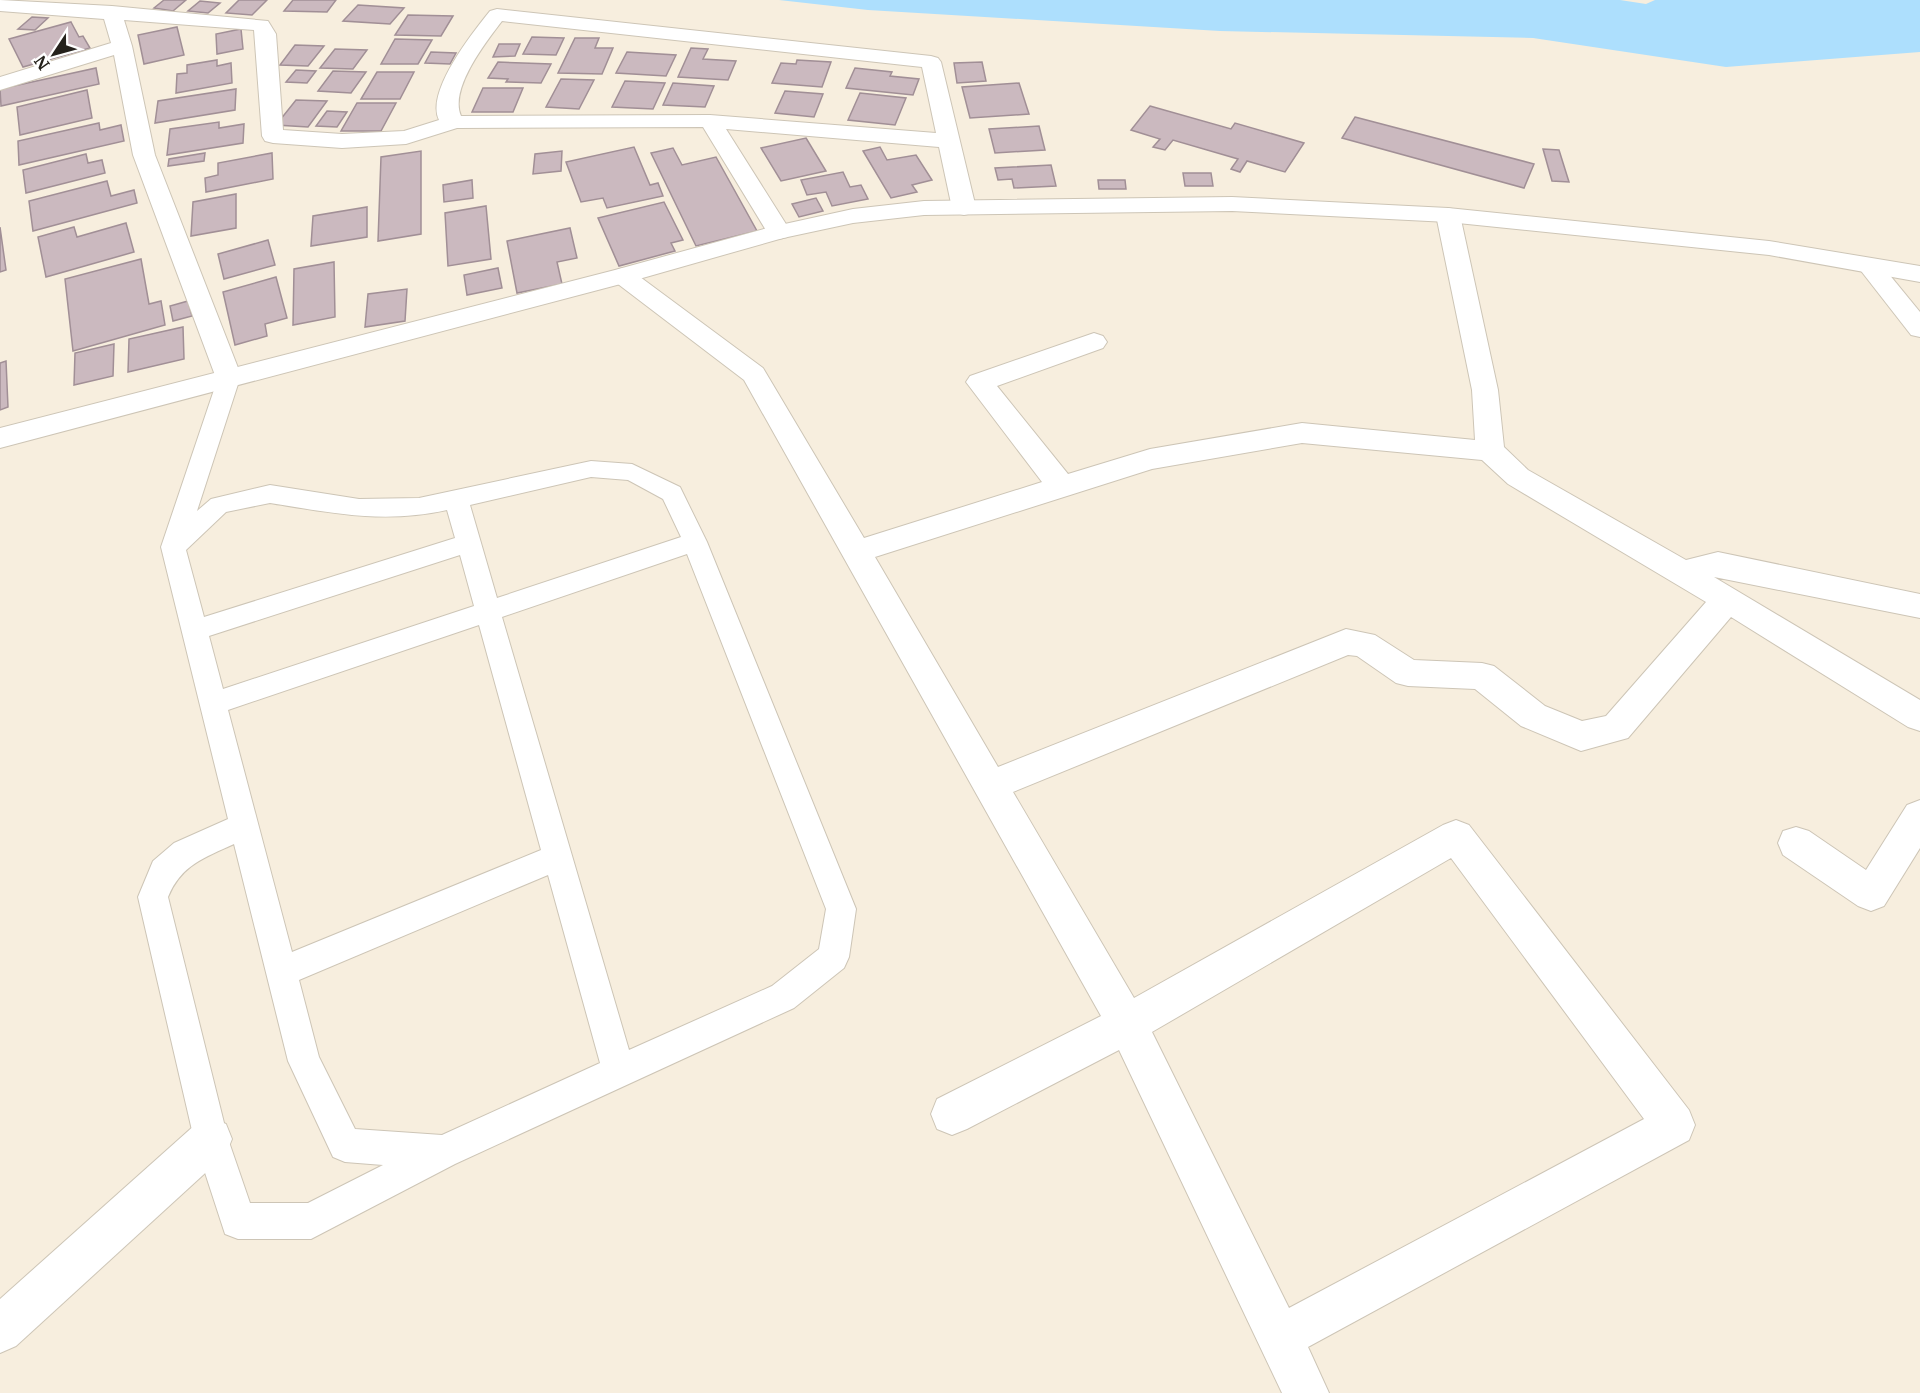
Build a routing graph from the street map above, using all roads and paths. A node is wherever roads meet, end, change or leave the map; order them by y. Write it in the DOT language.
graph roads {
  1 [pos="0,5"];
  2 [pos="112,12"];
  3 [pos="122,46"];
  4 [pos="0,84"];
  5 [pos="710,121"];
  6 [pos="456,122"];
  7 [pos="949,141"];
  8 [pos="964,208"];
  9 [pos="1448,215"];
  10 [pos="779,232"];
  11 [pos="1870,267"];
  12 [pos="1920,274"];
  13 [pos="623,276"];
  14 [pos="1920,329"];
  15 [pos="1094,342"];
  16 [pos="229,378"];
  17 [pos="0,438"];
  18 [pos="1490,451"];
  19 [pos="1062,487"];
  20 [pos="456,499"];
  21 [pos="695,542"];
  22 [pos="468,543"];
  23 [pos="173,547"];
  24 [pos="856,552"];
  25 [pos="1683,573"];
  26 [pos="1727,600"];
  27 [pos="1920,606"];
  28 [pos="488,612"];
  29 [pos="194,630"];
  30 [pos="212,704"];
  31 [pos="1920,717"];
  32 [pos="990,786"];
  33 [pos="1920,816"];
  34 [pos="243,826"];
  35 [pos="1796,843"];
  36 [pos="558,857"];
  37 [pos="280,972"];
  38 [pos="1127,1024"];
  39 [pos="619,1071"];
  40 [pos="952,1114"];
  41 [pos="211,1139"];
  42 [pos="443,1152"];
  43 [pos="0,1330"];
  44 [pos="1279,1338"];
  45 [pos="1305,1393"];
  1 -- 2 [label="street"];
  2 -- 3 [label="street"];
  2 -- 6 [label="street"];
  3 -- 4 [label="street"];
  3 -- 16 [label="street"];
  5 -- 6 [label="street"];
  5 -- 7 [label="street"];
  5 -- 10 [label="street"];
  6 -- 7 [label="street"];
  7 -- 8 [label="street"];
  8 -- 9 [label="street"];
  8 -- 10 [label="street"];
  9 -- 11 [label="street"];
  9 -- 18 [label="street"];
  10 -- 13 [label="street"];
  11 -- 12 [label="street"];
  11 -- 14 [label="street"];
  13 -- 16 [label="street"];
  13 -- 24 [label="street"];
  15 -- 19 [label="street"];
  16 -- 17 [label="street"];
  16 -- 23 [label="lane"];
  18 -- 19 [label="street"];
  18 -- 25 [label="street"];
  19 -- 24 [label="street"];
  20 -- 21 [label="lane"];
  20 -- 22 [label="lane"];
  20 -- 23 [label="lane"];
  21 -- 28 [label="lane"];
  21 -- 39 [label="lane"];
  22 -- 28 [label="lane"];
  22 -- 29 [label="lane"];
  23 -- 29 [label="lane"];
  24 -- 32 [label="street"];
  25 -- 26 [label="street"];
  25 -- 27 [label="street"];
  26 -- 31 [label="street"];
  26 -- 32 [label="street"];
  28 -- 30 [label="lane"];
  28 -- 36 [label="lane"];
  29 -- 30 [label="lane"];
  30 -- 34 [label="lane"];
  32 -- 38 [label="street"];
  33 -- 35 [label="street"];
  34 -- 37 [label="lane"];
  34 -- 41 [label="lane"];
  36 -- 37 [label="lane"];
  36 -- 39 [label="lane"];
  37 -- 42 [label="lane"];
  38 -- 40 [label="street"];
  38 -- 44 [label="street"];
  38 -- 44 [label="street"];
  39 -- 42 [label="lane"];
  41 -- 42 [label="lane"];
  41 -- 43 [label="street"];
  44 -- 45 [label="street"];
}
